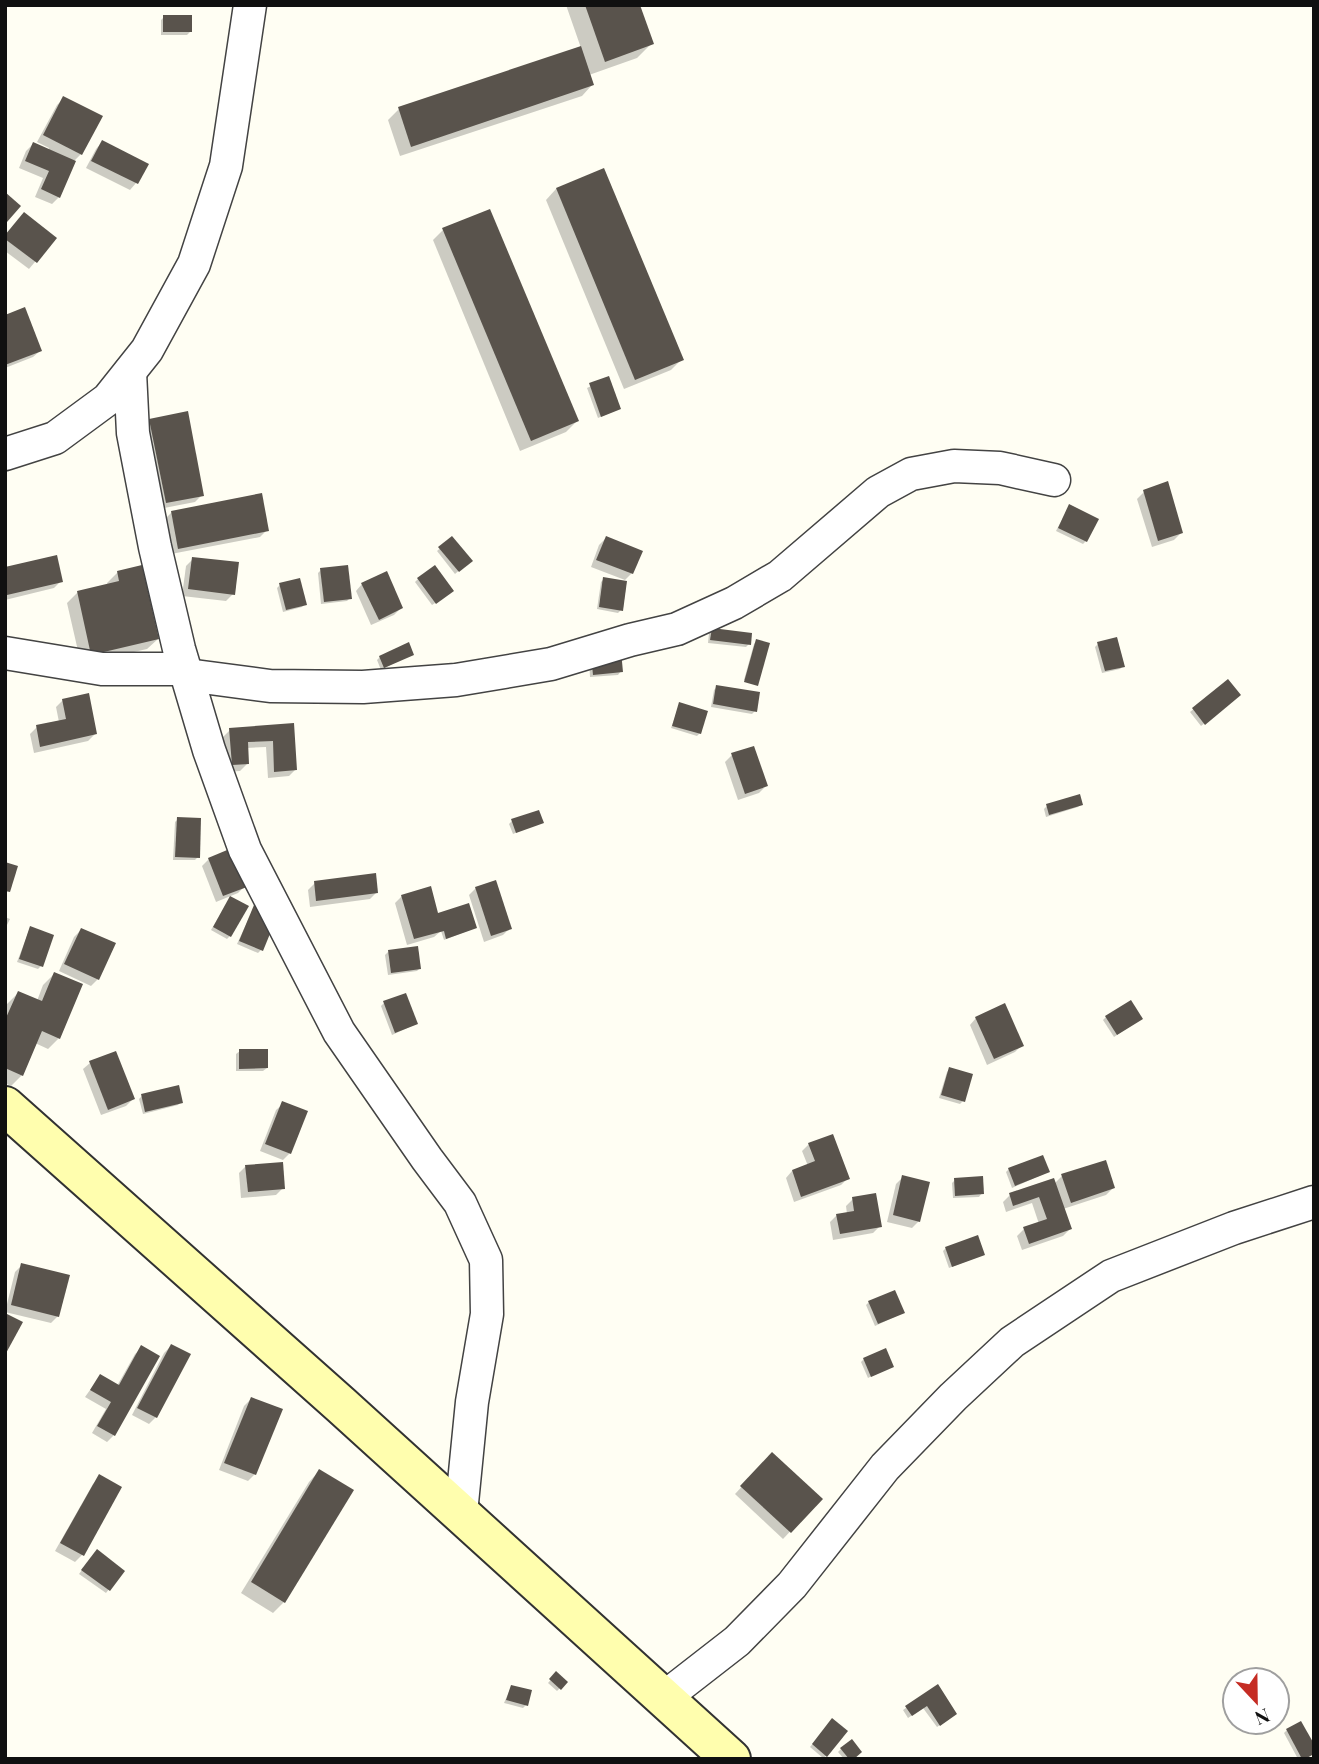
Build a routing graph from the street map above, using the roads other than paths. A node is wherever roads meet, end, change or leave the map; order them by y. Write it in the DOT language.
graph roads {
  1 [pos="250,5"];
  2 [pos="130,372"];
  3 [pos="5,454"];
  4 [pos="1054,480"];
  5 [pos="5,653"];
  6 [pos="186,672"];
  7 [pos="5,1106"];
  8 [pos="1314,1202"];
  9 [pos="461,1513"];
  10 [pos="665,1697"];
  11 [pos="731,1759"];
  1 -- 2 [label="street"];
  2 -- 3 [label="street"];
  2 -- 6 [label="street"];
  4 -- 6 [label="street"];
  5 -- 6 [label="street"];
  6 -- 9 [label="street"];
  7 -- 9 [label="street"];
  8 -- 10 [label="street"];
  9 -- 10 [label="street"];
  10 -- 11 [label="street"];
}
